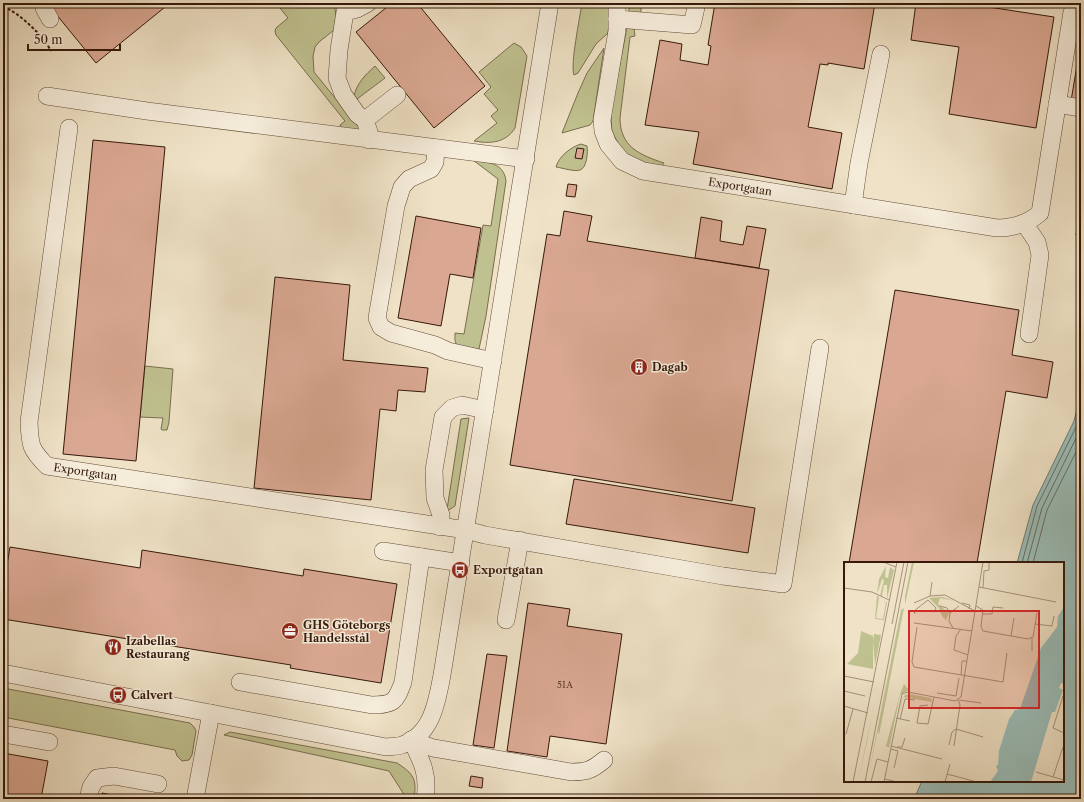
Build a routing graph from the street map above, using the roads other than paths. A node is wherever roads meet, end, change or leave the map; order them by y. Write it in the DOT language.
graph roads {
  1 [pos="44,3"];
  2 [pos="368,3"];
  3 [pos="550,3"];
  4 [pos="697,3"];
  5 [pos="345,7"];
  6 [pos="617,11"];
  7 [pos="1072,12"];
  8 [pos="50,20"];
  9 [pos="881,54"];
  10 [pos="398,95"];
  11 [pos="47,96"];
  12 [pos="1057,104"];
  13 [pos="1081,108"];
  14 [pos="365,120"];
  15 [pos="69,128"];
  16 [pos="369,140"];
  17 [pos="436,148"];
  18 [pos="526,159"];
  19 [pos="853,205"];
  20 [pos="1029,221"];
  21 [pos="1029,334"];
  22 [pos="820,348"];
  23 [pos="493,360"];
  24 [pos="485,410"];
  25 [pos="440,527"];
  26 [pos="466,530"];
  27 [pos="520,540"];
  28 [pos="383,551"];
  29 [pos="421,557"];
  30 [pos="460,563"];
  31 [pos="506,620"];
  32 [pos="3,673"];
  33 [pos="240,682"];
  34 [pos="211,713"];
  35 [pos="3,734"];
  36 [pos="411,740"];
  37 [pos="49,742"];
  38 [pos="604,760"];
  39 [pos="158,784"];
  40 [pos="88,799"];
  41 [pos="195,799"];
  42 [pos="425,799"];
  1 -- 8 [label="street"];
  2 -- 5 [label="street"];
  3 -- 18 [label="street"];
  4 -- 6 [label="street"];
  5 -- 14 [label="street"];
  6 -- 19 [label="street, Exportgatan"];
  7 -- 12 [label="street"];
  9 -- 19 [label="street"];
  10 -- 14 [label="street"];
  11 -- 16 [label="street"];
  12 -- 13 [label="street"];
  12 -- 20 [label="street"];
  14 -- 16 [label="street"];
  15 -- 25 [label="street, Exportgatan"];
  16 -- 17 [label="street"];
  17 -- 18 [label="street"];
  17 -- 23 [label="street"];
  18 -- 23 [label="street"];
  19 -- 20 [label="street, Exportgatan"];
  20 -- 21 [label="street"];
  22 -- 27 [label="street, Exportgatan"];
  23 -- 24 [label="street"];
  24 -- 25 [label="street"];
  24 -- 26 [label="street"];
  25 -- 26 [label="street, Exportgatan"];
  26 -- 27 [label="street, Exportgatan"];
  26 -- 30 [label="street"];
  27 -- 31 [label="street"];
  28 -- 29 [label="street"];
  29 -- 30 [label="street"];
  29 -- 33 [label="street"];
  30 -- 36 [label="street"];
  32 -- 34 [label="street"];
  34 -- 36 [label="street"];
  34 -- 41 [label="street"];
  35 -- 37 [label="street"];
  36 -- 38 [label="street"];
  36 -- 42 [label="street"];
  39 -- 40 [label="street"];
}
